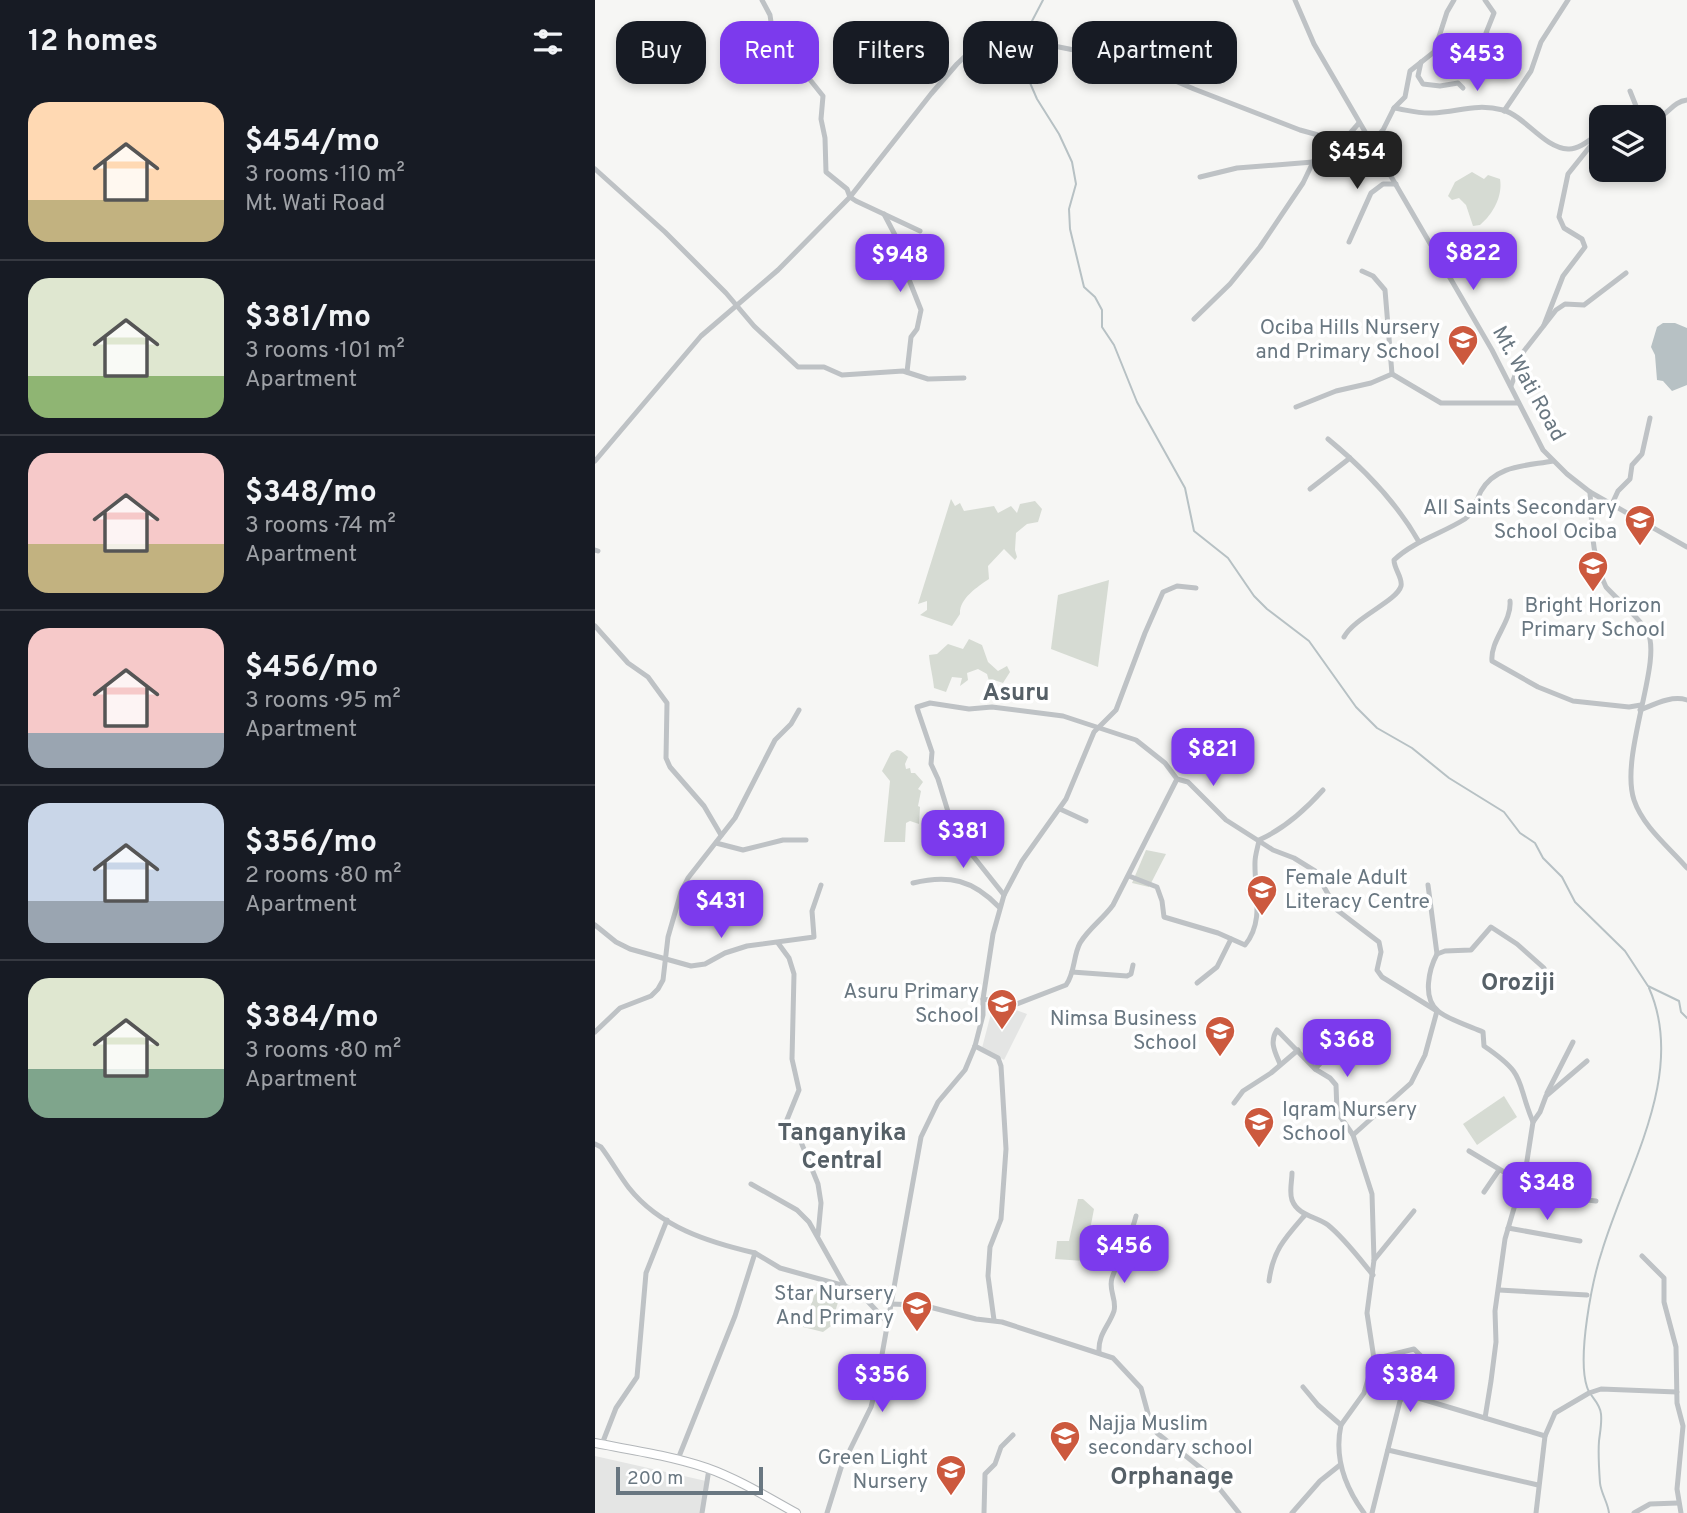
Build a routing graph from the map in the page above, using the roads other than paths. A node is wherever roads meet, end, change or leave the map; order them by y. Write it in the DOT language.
graph roads {
  1 [pos="762,0"];
  2 [pos="1295,0"];
  3 [pos="1454,0"];
  4 [pos="1485,0"];
  5 [pos="1568,0"];
  6 [pos="1496,42"];
  7 [pos="1421,62"];
  8 [pos="1463,88"];
  9 [pos="1630,91"];
  10 [pos="1687,100"];
  11 [pos="1635,105"];
  12 [pos="1394,108"];
  13 [pos="1504,111"];
  14 [pos="1666,113"];
  15 [pos="1359,123"];
  16 [pos="1589,139"];
  17 [pos="1340,141"];
  18 [pos="1372,142"];
  19 [pos="1589,145"];
  20 [pos="1313,162"];
  21 [pos="595,169"];
  22 [pos="1200,177"];
  23 [pos="1396,184"];
  24 [pos="850,197"];
  25 [pos="884,214"];
  26 [pos="920,231"];
  27 [pos="1349,242"];
  28 [pos="1362,271"];
  29 [pos="1626,273"];
  30 [pos="736,306"];
  31 [pos="1194,319"];
  32 [pos="1544,325"];
  33 [pos="907,372"];
  34 [pos="1392,374"];
  35 [pos="964,378"];
  36 [pos="1511,386"];
  37 [pos="1518,402"];
  38 [pos="1296,407"];
  39 [pos="1650,418"];
  40 [pos="1328,439"];
  41 [pos="1350,458"];
  42 [pos="595,461"];
  43 [pos="1553,461"];
  44 [pos="1310,489"];
  45 [pos="1590,492"];
  46 [pos="1612,504"];
  47 [pos="1419,542"];
  48 [pos="1687,547"];
  49 [pos="1196,588"];
  50 [pos="1510,601"];
  51 [pos="595,626"];
  52 [pos="1344,637"];
  53 [pos="1687,700"];
  54 [pos="1641,708"];
  55 [pos="799,710"];
  56 [pos="1098,727"];
  57 [pos="1177,779"];
  58 [pos="1323,790"];
  59 [pos="1060,809"];
  60 [pos="1086,821"];
  61 [pos="721,835"];
  62 [pos="806,840"];
  63 [pos="1259,840"];
  64 [pos="716,843"];
  65 [pos="1687,868"];
  66 [pos="1129,876"];
  67 [pos="913,883"];
  68 [pos="821,885"];
  69 [pos="1427,885"];
  70 [pos="1004,895"];
  71 [pos="999,907"];
  72 [pos="595,925"];
  73 [pos="1231,939"];
  74 [pos="778,943"];
  75 [pos="1437,954"];
  76 [pos="665,960"];
  77 [pos="1133,965"];
  78 [pos="1544,968"];
  79 [pos="1072,972"];
  80 [pos="1197,983"];
  81 [pos="983,999"];
  82 [pos="1437,1011"];
  83 [pos="1348,1028"];
  84 [pos="595,1032"];
  85 [pos="1573,1042"];
  86 [pos="975,1046"];
  87 [pos="1298,1050"];
  88 [pos="1587,1061"];
  89 [pos="1280,1064"];
  90 [pos="1315,1069"];
  91 [pos="1546,1096"];
  92 [pos="1234,1103"];
  93 [pos="1533,1122"];
  94 [pos="1353,1135"];
  95 [pos="595,1144"];
  96 [pos="1469,1151"];
  97 [pos="1499,1170"];
  98 [pos="1292,1172"];
  99 [pos="1523,1181"];
  100 [pos="751,1184"];
  101 [pos="1484,1192"];
  102 [pos="1520,1192"];
  103 [pos="1596,1201"];
  104 [pos="1414,1212"];
  105 [pos="1305,1215"];
  106 [pos="1136,1216"];
  107 [pos="667,1220"];
  108 [pos="1507,1228"];
  109 [pos="818,1235"];
  110 [pos="1580,1241"];
  111 [pos="755,1253"];
  112 [pos="1642,1256"];
  113 [pos="1374,1260"];
  114 [pos="1373,1276"];
  115 [pos="1269,1281"];
  116 [pos="845,1286"];
  117 [pos="1499,1290"];
  118 [pos="1587,1295"];
  119 [pos="890,1304"];
  120 [pos="994,1320"];
  121 [pos="888,1322"];
  122 [pos="1099,1352"];
  123 [pos="1374,1359"];
  124 [pos="1677,1362"];
  125 [pos="1687,1362"];
  126 [pos="1303,1387"];
  127 [pos="1677,1392"];
  128 [pos="1405,1394"];
  129 [pos="1485,1418"];
  130 [pos="1341,1425"];
  131 [pos="1685,1425"];
  132 [pos="1013,1434"];
  133 [pos="1545,1436"];
  134 [pos="599,1443"];
  135 [pos="1388,1450"];
  136 [pos="678,1459"];
  137 [pos="1340,1465"];
  138 [pos="709,1469"];
  139 [pos="1538,1485"];
  140 [pos="1677,1486"];
  141 [pos="1687,1486"];
  142 [pos="1678,1503"];
  143 [pos="702,1513"];
  144 [pos="796,1513"];
  145 [pos="827,1513"];
  146 [pos="984,1513"];
  147 [pos="1239,1513"];
  148 [pos="1292,1513"];
  149 [pos="1364,1513"];
  150 [pos="1371,1513"];
  151 [pos="1536,1513"];
  152 [pos="1634,1513"];
  153 [pos="1681,1513"];
  1 -- 24 [label="street"];
  2 -- 15 [label="street, Mt. Wati Road"];
  3 -- 7 [label="street"];
  4 -- 6 [label="street"];
  5 -- 13 [label="street"];
  7 -- 8 [label="street"];
  7 -- 12 [label="street"];
  9 -- 11 [label="street"];
  10 -- 14 [label="street"];
  12 -- 13 [label="street"];
  12 -- 18 [label="street"];
  13 -- 16 [label="street"];
  15 -- 17 [label="street"];
  15 -- 18 [label="street, Mt. Wati Road"];
  17 -- 20 [label="street"];
  17 -- 24 [label="street"];
  18 -- 23 [label="street, Mt. Wati Road"];
  19 -- 32 [label="street"];
  20 -- 22 [label="street"];
  20 -- 31 [label="street"];
  21 -- 30 [label="street"];
  23 -- 27 [label="street"];
  23 -- 36 [label="street, Mt. Wati Road"];
  24 -- 25 [label="street"];
  24 -- 30 [label="street"];
  25 -- 26 [label="street"];
  25 -- 33 [label="street"];
  28 -- 34 [label="street"];
  29 -- 32 [label="street"];
  30 -- 33 [label="street"];
  30 -- 42 [label="street"];
  32 -- 36 [label="street"];
  33 -- 35 [label="street"];
  34 -- 37 [label="street"];
  34 -- 38 [label="street"];
  36 -- 37 [label="street, Mt. Wati Road"];
  37 -- 43 [label="street, Mt. Wati Road"];
  39 -- 46 [label="street"];
  40 -- 41 [label="street"];
  41 -- 44 [label="street"];
  41 -- 47 [label="street"];
  43 -- 45 [label="street, Mt. Wati Road"];
  43 -- 47 [label="street"];
  45 -- 46 [label="street, Mt. Wati Road"];
  45 -- 54 [label="street"];
  46 -- 48 [label="street, Mt. Wati Road"];
  47 -- 52 [label="street"];
  49 -- 56 [label="street"];
  50 -- 54 [label="street"];
  51 -- 61 [label="street"];
  53 -- 54 [label="street"];
  54 -- 65 [label="street"];
  55 -- 61 [label="street"];
  56 -- 57 [label="street"];
  56 -- 59 [label="street"];
  56 -- 70 [label="street"];
  57 -- 63 [label="street"];
  57 -- 66 [label="street"];
  58 -- 63 [label="street"];
  59 -- 60 [label="street"];
  59 -- 70 [label="street"];
  61 -- 64 [label="street"];
  62 -- 64 [label="street"];
  63 -- 73 [label="street"];
  63 -- 82 [label="street"];
  64 -- 76 [label="street"];
  66 -- 73 [label="street"];
  66 -- 79 [label="street"];
  67 -- 71 [label="street"];
  68 -- 74 [label="street"];
  69 -- 75 [label="street"];
  70 -- 71 [label="street"];
  71 -- 81 [label="street"];
  72 -- 76 [label="street"];
  73 -- 80 [label="street"];
  74 -- 76 [label="street"];
  74 -- 109 [label="street"];
  75 -- 78 [label="street"];
  75 -- 82 [label="street"];
  76 -- 84 [label="street"];
  77 -- 79 [label="street"];
  79 -- 81 [label="street"];
  81 -- 86 [label="street"];
  82 -- 93 [label="street"];
  82 -- 94 [label="street"];
  83 -- 90 [label="street"];
  85 -- 91 [label="street"];
  86 -- 119 [label="street"];
  86 -- 120 [label="street"];
  87 -- 89 [label="street"];
  87 -- 89 [label="street"];
  87 -- 90 [label="street"];
  88 -- 91 [label="street"];
  89 -- 92 [label="street"];
  90 -- 94 [label="street"];
  91 -- 93 [label="street"];
  93 -- 99 [label="street"];
  94 -- 113 [label="street"];
  95 -- 107 [label="street"];
  96 -- 97 [label="street"];
  97 -- 99 [label="street"];
  97 -- 101 [label="street"];
  98 -- 105 [label="street"];
  99 -- 102 [label="street"];
  100 -- 109 [label="street"];
  102 -- 103 [label="street"];
  102 -- 108 [label="street"];
  104 -- 113 [label="street"];
  105 -- 114 [label="street"];
  105 -- 115 [label="street"];
  106 -- 122 [label="street"];
  107 -- 111 [label="street"];
  107 -- 134 [label="street"];
  108 -- 110 [label="street"];
  108 -- 117 [label="street"];
  109 -- 116 [label="street"];
  111 -- 116 [label="street"];
  111 -- 136 [label="street"];
  112 -- 124 [label="street"];
  113 -- 114 [label="street"];
  114 -- 123 [label="street"];
  116 -- 121 [label="street"];
  117 -- 118 [label="street"];
  117 -- 129 [label="street"];
  119 -- 120 [label="street"];
  119 -- 121 [label="street"];
  120 -- 122 [label="street"];
  121 -- 145 [label="street"];
  122 -- 147 [label="street"];
  123 -- 128 [label="street"];
  123 -- 130 [label="street"];
  124 -- 125 [label="street"];
  124 -- 127 [label="street"];
  126 -- 130 [label="street"];
  127 -- 131 [label="street"];
  127 -- 133 [label="street"];
  128 -- 129 [label="street"];
  128 -- 135 [label="street"];
  129 -- 133 [label="street"];
  130 -- 137 [label="street"];
  131 -- 140 [label="street"];
  132 -- 146 [label="street"];
  133 -- 139 [label="street"];
  134 -- 136 [label="main road"];
  135 -- 139 [label="street"];
  135 -- 150 [label="street"];
  136 -- 138 [label="main road"];
  137 -- 148 [label="street"];
  137 -- 149 [label="street"];
  138 -- 143 [label="street"];
  138 -- 144 [label="main road"];
  139 -- 151 [label="street"];
  140 -- 141 [label="street"];
  140 -- 142 [label="street"];
  142 -- 152 [label="street"];
  142 -- 153 [label="street"];
}
